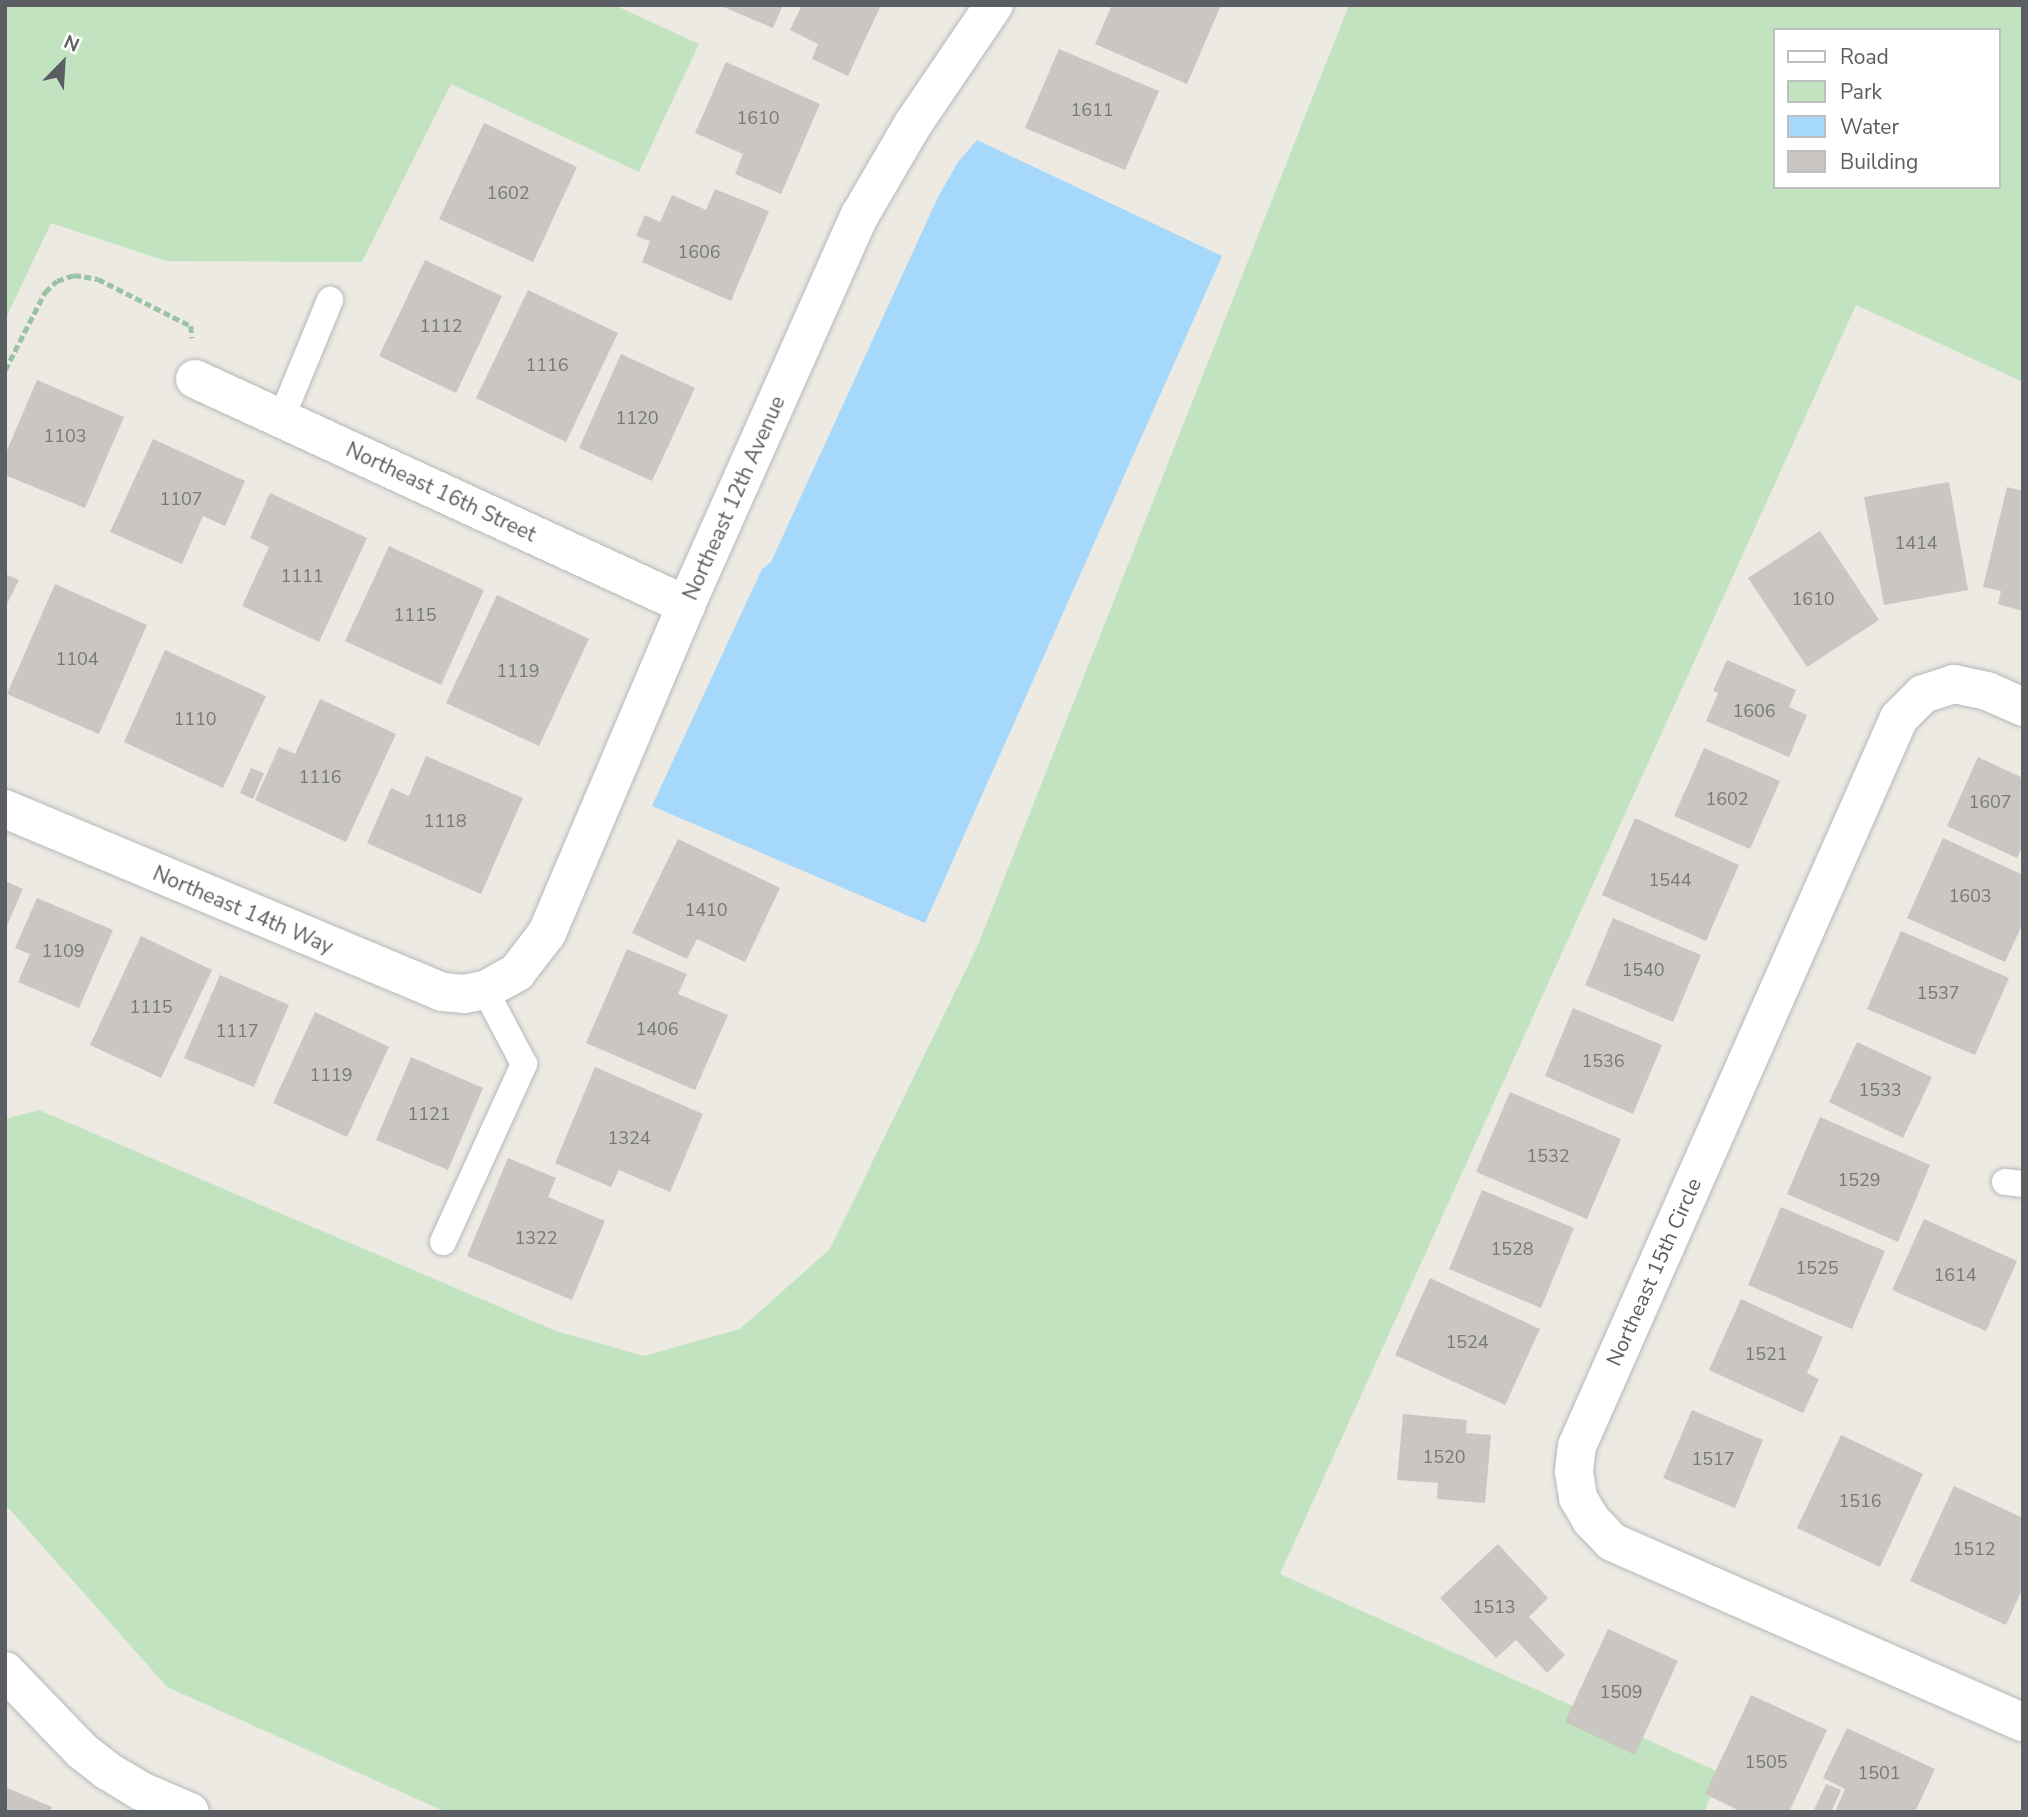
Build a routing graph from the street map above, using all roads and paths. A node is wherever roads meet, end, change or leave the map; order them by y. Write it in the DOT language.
graph roads {
  1 [pos="994,5"];
  2 [pos="330,300"];
  3 [pos="5,370"];
  4 [pos="195,379"];
  5 [pos="281,419"];
  6 [pos="686,605"];
  7 [pos="2023,707"];
  8 [pos="5,809"];
  9 [pos="485,990"];
  10 [pos="443,1242"];
  11 [pos="5,1671"];
  12 [pos="2023,1722"];
  13 [pos="190,1812"];
  1 -- 6 [label="street, Northeast 12th Avenue"];
  2 -- 5 [label="lane"];
  3 -- 4 [label="path"];
  4 -- 5 [label="street, Northeast 16th Street"];
  5 -- 6 [label="street, Northeast 16th Street"];
  6 -- 9 [label="street, Northeast 12th Avenue"];
  7 -- 12 [label="street, Northeast 15th Circle"];
  8 -- 9 [label="street, Northeast 14th Way"];
  9 -- 10 [label="lane"];
  11 -- 13 [label="street"];
}
